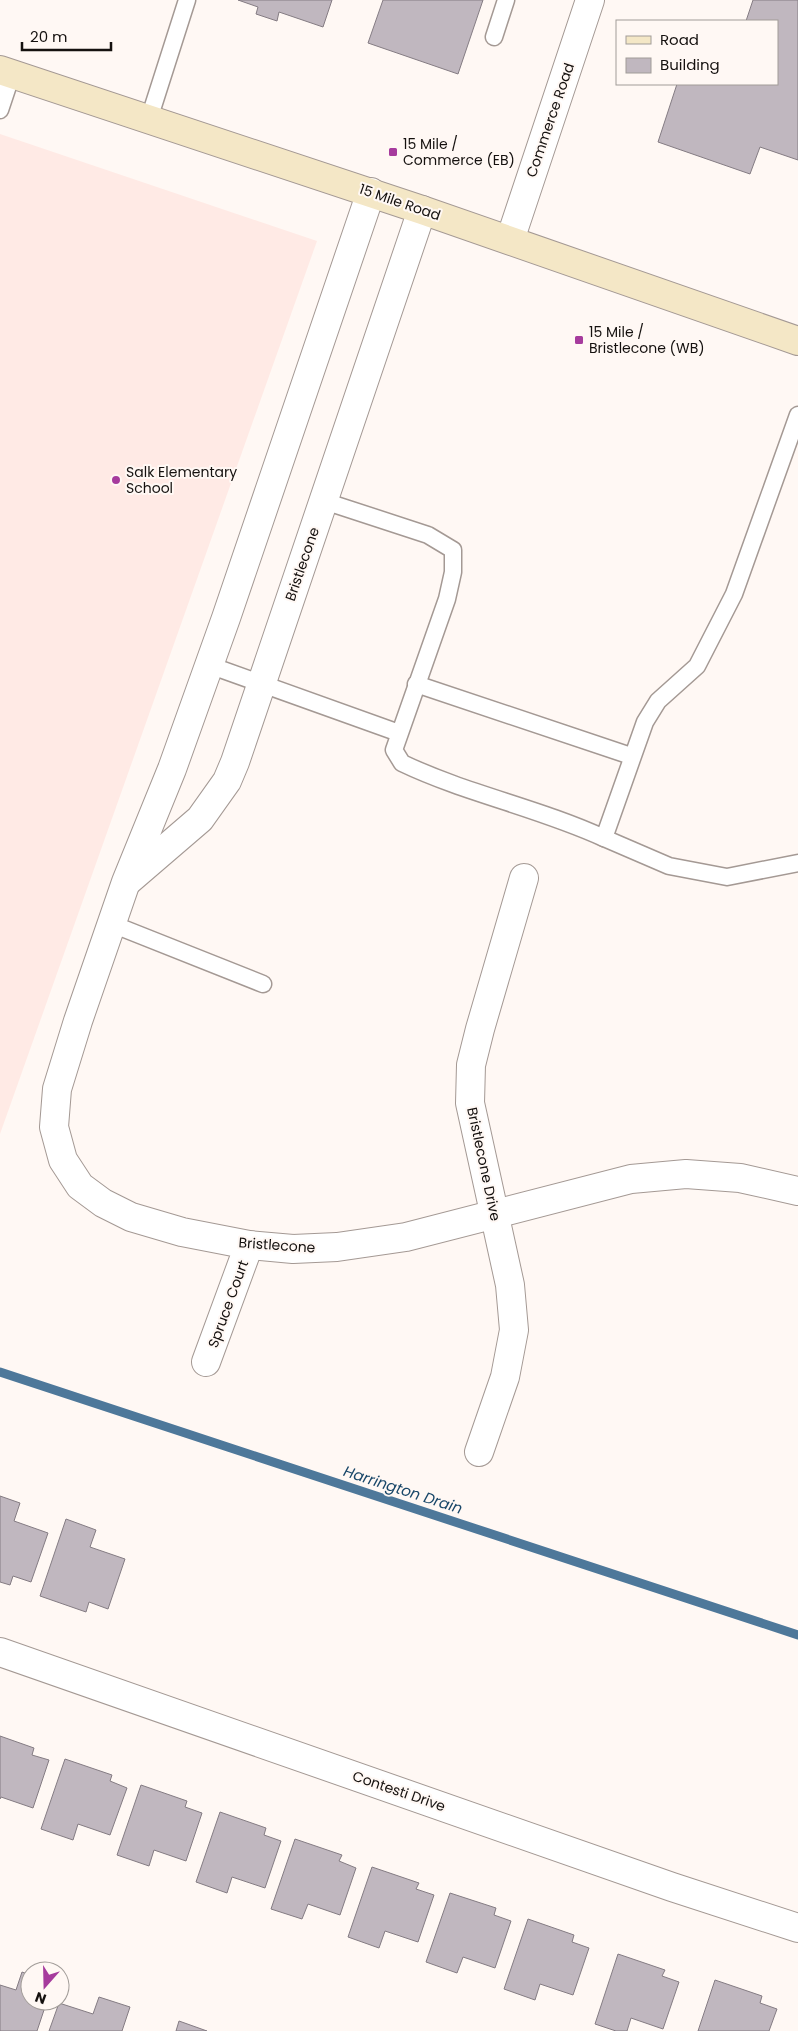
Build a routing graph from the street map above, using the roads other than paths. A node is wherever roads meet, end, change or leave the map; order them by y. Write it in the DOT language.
graph roads {
  1 [pos="186,0"];
  2 [pos="506,0"];
  3 [pos="590,0"];
  4 [pos="494,37"];
  5 [pos="6,72"];
  6 [pos="0,110"];
  7 [pos="149,119"];
  8 [pos="371,192"];
  9 [pos="422,210"];
  10 [pos="510,240"];
  11 [pos="798,341"];
  12 [pos="798,415"];
  13 [pos="324,501"];
  14 [pos="209,665"];
  15 [pos="262,684"];
  16 [pos="416,684"];
  17 [pos="399,733"];
  18 [pos="631,756"];
  19 [pos="604,838"];
  20 [pos="798,863"];
  21 [pos="524,878"];
  22 [pos="126,882"];
  23 [pos="112,924"];
  24 [pos="263,984"];
  25 [pos="798,1191"];
  26 [pos="494,1216"];
  27 [pos="249,1245"];
  28 [pos="206,1362"];
  29 [pos="479,1452"];
  30 [pos="0,1652"];
  31 [pos="798,1928"];
  1 -- 7 [label="lane"];
  2 -- 4 [label="lane"];
  3 -- 10 [label="street, Commerce Road"];
  5 -- 6 [label="lane"];
  5 -- 7 [label="main road, 15 Mile Road"];
  7 -- 8 [label="main road, 15 Mile Road"];
  8 -- 9 [label="main road, 15 Mile Road"];
  8 -- 14 [label="street, Bristlecone"];
  9 -- 10 [label="main road, 15 Mile Road"];
  9 -- 13 [label="street, Bristlecone"];
  10 -- 11 [label="main road, 15 Mile Road"];
  12 -- 18 [label="lane"];
  13 -- 15 [label="street, Bristlecone"];
  13 -- 16 [label="lane"];
  14 -- 15 [label="lane"];
  14 -- 22 [label="street, Bristlecone"];
  15 -- 17 [label="lane"];
  15 -- 22 [label="street, Bristlecone"];
  16 -- 17 [label="lane"];
  16 -- 18 [label="lane"];
  17 -- 19 [label="lane"];
  18 -- 19 [label="lane"];
  19 -- 20 [label="lane"];
  21 -- 26 [label="street, Bristlecone Drive"];
  22 -- 23 [label="street, Bristlecone"];
  23 -- 24 [label="lane"];
  23 -- 27 [label="street, Bristlecone"];
  25 -- 26 [label="street, Bristlecone"];
  26 -- 27 [label="street, Bristlecone"];
  26 -- 29 [label="street, Bristlecone Drive"];
  27 -- 28 [label="street, Spruce Court"];
  30 -- 31 [label="street, Contesti Drive"];
}
